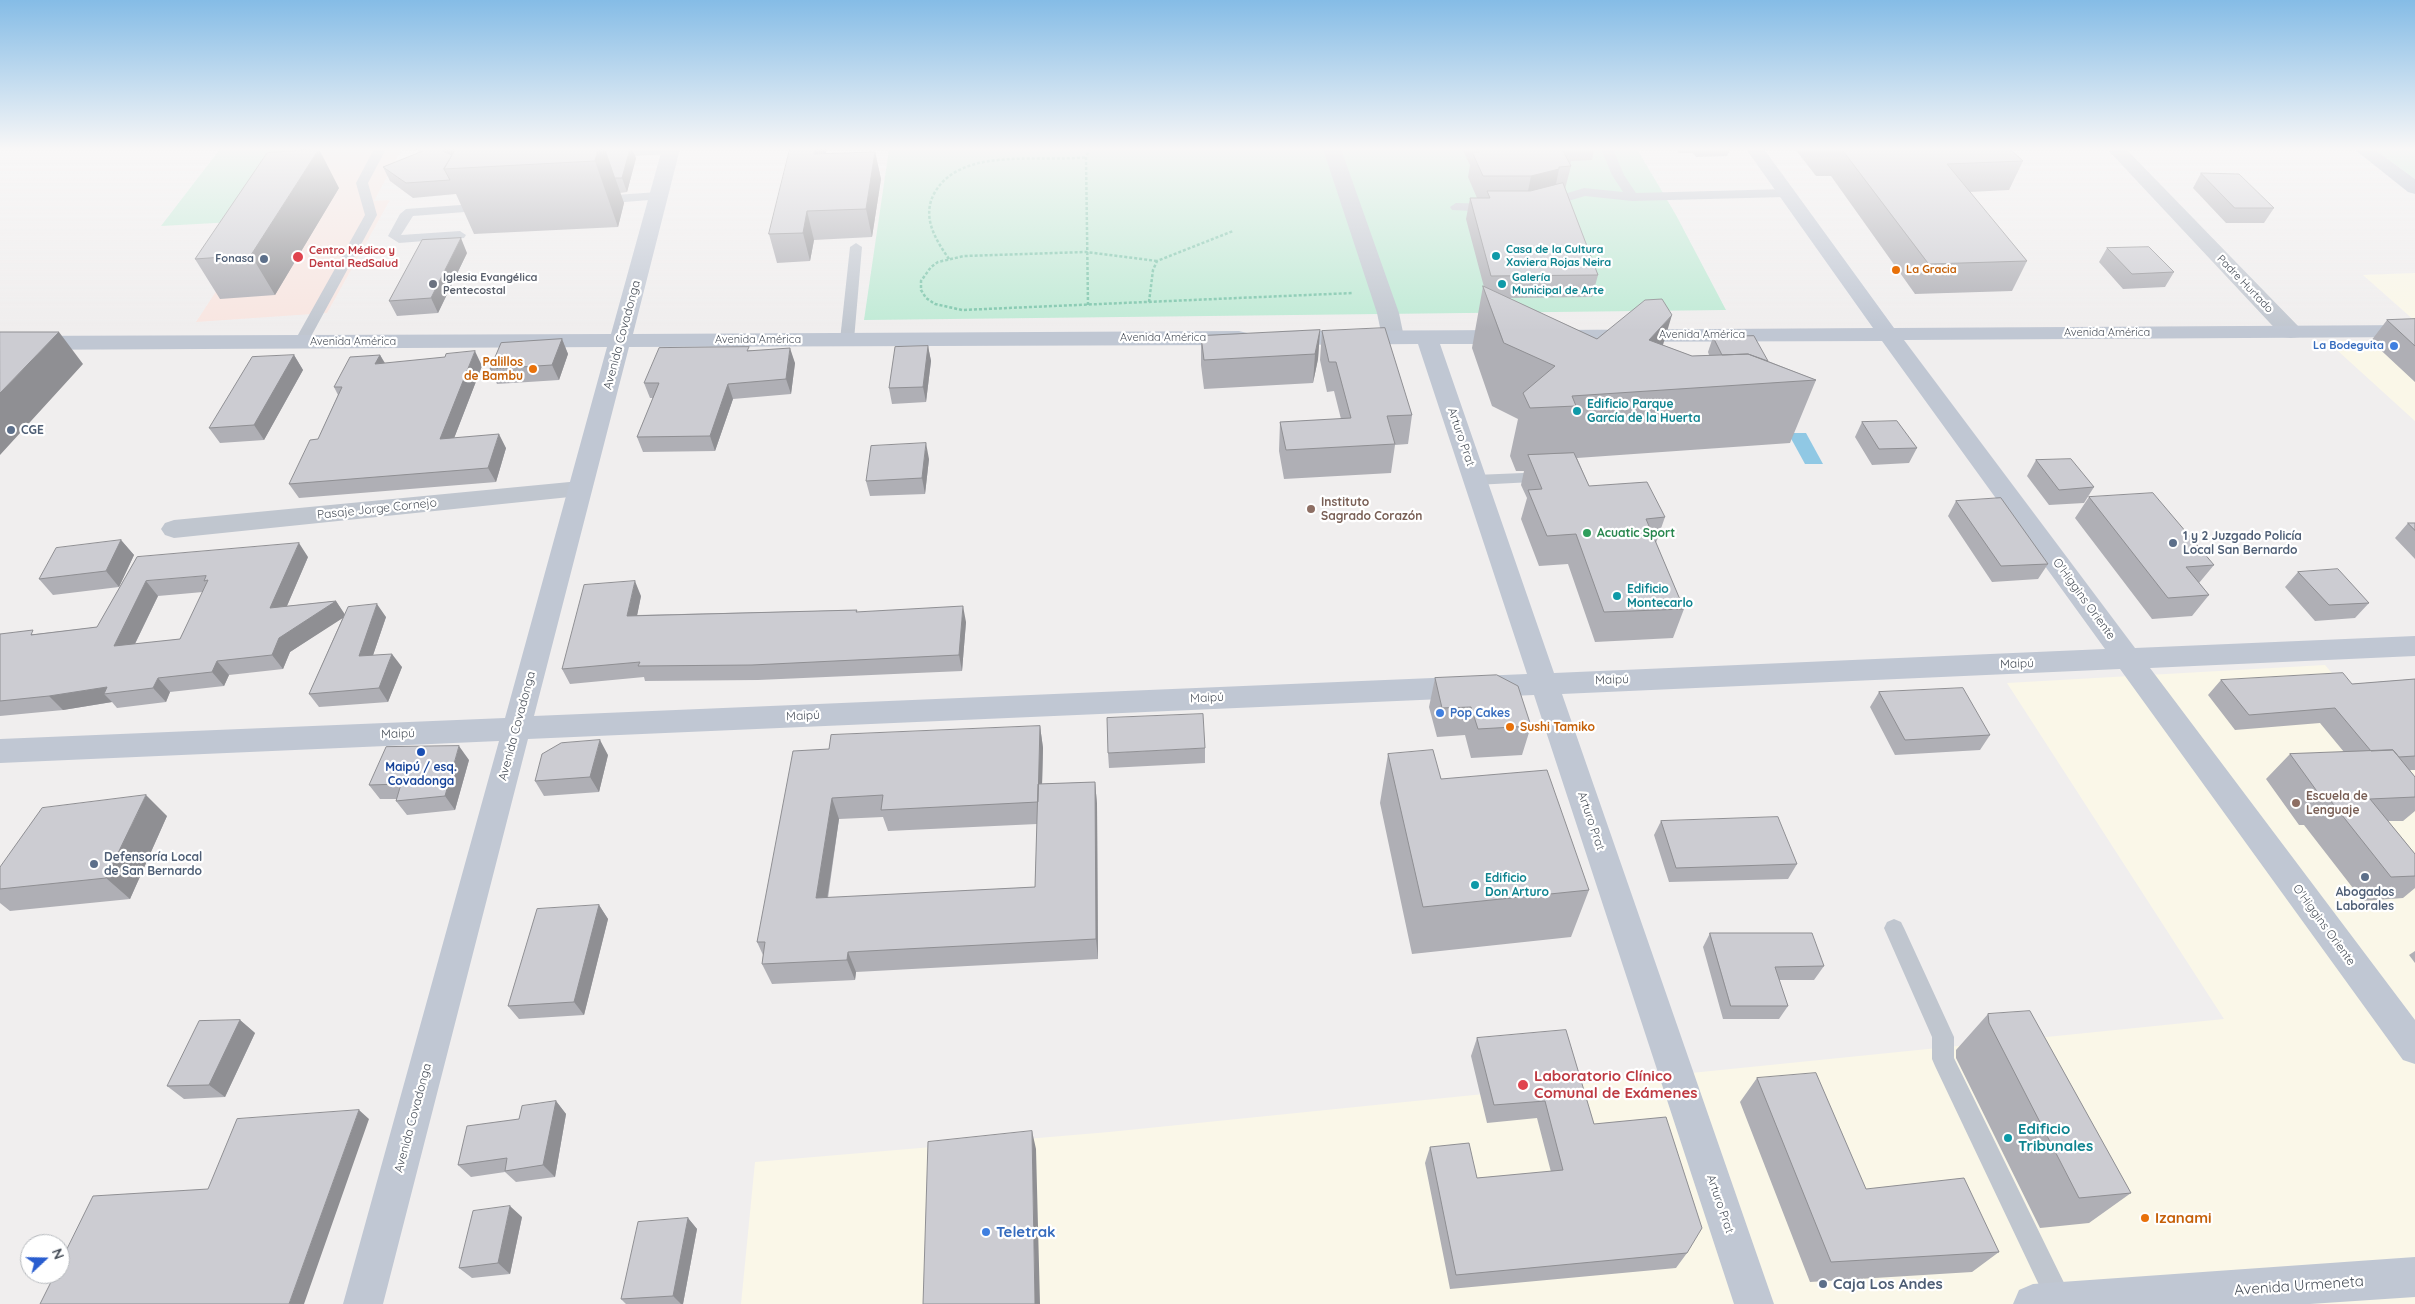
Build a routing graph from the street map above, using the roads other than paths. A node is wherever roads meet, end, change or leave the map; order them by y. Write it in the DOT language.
graph roads {
  1 [pos="369,210"];
  2 [pos="443,210"];
  3 [pos="654,210"];
  4 [pos="1353,210"];
  5 [pos="1798,210"];
  6 [pos="2174,210"];
  7 [pos="460,236"];
  8 [pos="856,247"];
  9 [pos="2415,331"];
  10 [pos="2291,332"];
  11 [pos="1888,334"];
  12 [pos="1393,337"];
  13 [pos="1427,337"];
  14 [pos="847,340"];
  15 [pos="620,341"];
  16 [pos="301,342"];
  17 [pos="0,343"];
  18 [pos="1561,476"];
  19 [pos="1475,480"];
  20 [pos="580,489"];
  21 [pos="174,529"];
  22 [pos="2415,646"];
  23 [pos="2128,659"];
  24 [pos="1544,683"];
  25 [pos="516,729"];
  26 [pos="0,751"];
  27 [pos="1894,928"];
  28 [pos="2415,1048"];
  29 [pos="2415,1277"];
  30 [pos="2046,1303"];
  31 [pos="364,1304"];
  32 [pos="1754,1304"];
  1 -- 16 [label="lane"];
  2 -- 7 [label="lane"];
  3 -- 15 [label="street, Avenida Covadonga"];
  4 -- 12 [label="street"];
  5 -- 11 [label="street, O'Higgins Oriente"];
  6 -- 10 [label="street, Padre Hurtado"];
  8 -- 14 [label="lane"];
  9 -- 10 [label="street, Avenida América"];
  10 -- 11 [label="street, Avenida América"];
  11 -- 13 [label="street, Avenida América"];
  11 -- 23 [label="street, O'Higgins Oriente"];
  12 -- 13 [label="street, Avenida América"];
  12 -- 14 [label="street, Avenida América"];
  13 -- 19 [label="street, Arturo Prat"];
  14 -- 15 [label="street, Avenida América"];
  15 -- 16 [label="street, Avenida América"];
  15 -- 20 [label="street, Avenida Covadonga"];
  16 -- 17 [label="street, Avenida América"];
  18 -- 19 [label="lane"];
  19 -- 24 [label="street, Arturo Prat"];
  20 -- 21 [label="street, Pasaje Jorge Cornejo"];
  20 -- 25 [label="street, Avenida Covadonga"];
  22 -- 23 [label="street, Maipú"];
  23 -- 24 [label="street, Maipú"];
  23 -- 28 [label="street, O'Higgins Oriente"];
  24 -- 25 [label="street, Maipú"];
  24 -- 32 [label="street, Arturo Prat"];
  25 -- 26 [label="street, Maipú"];
  25 -- 31 [label="street, Avenida Covadonga"];
  27 -- 30 [label="lane"];
  29 -- 30 [label="street, Avenida Urmeneta"];
}
